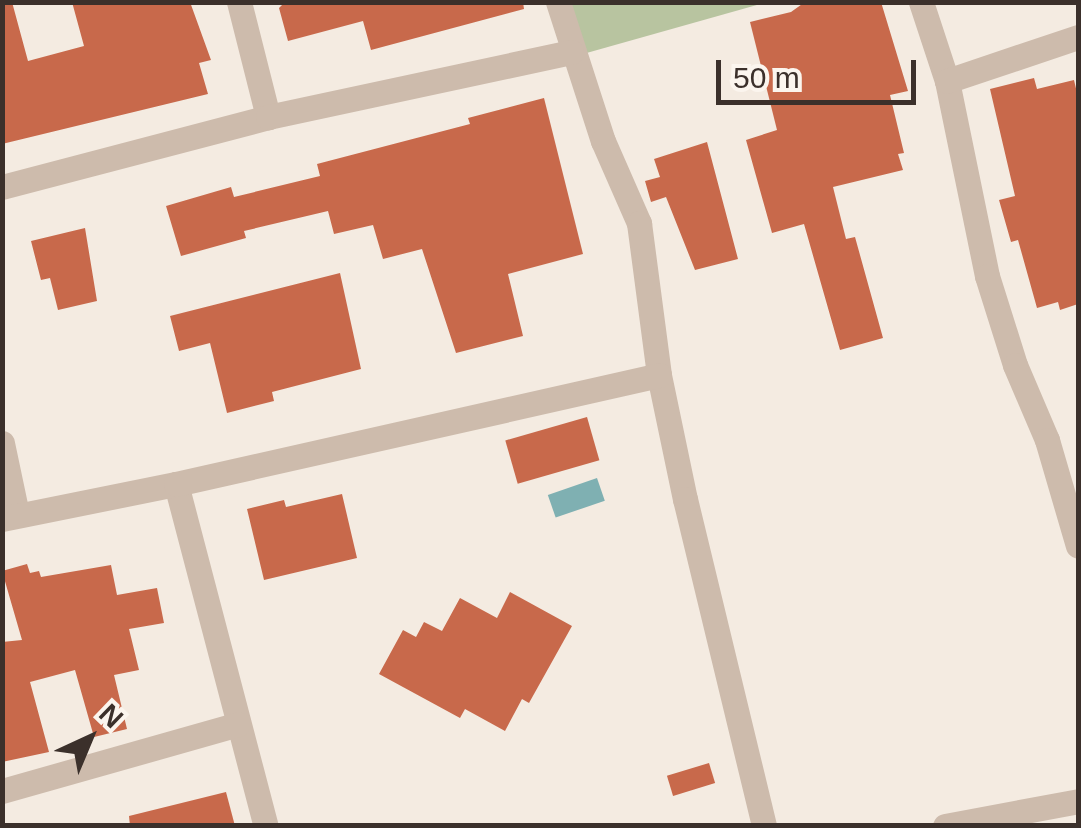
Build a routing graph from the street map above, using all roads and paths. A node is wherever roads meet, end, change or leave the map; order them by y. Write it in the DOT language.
graph roads {
  1 [pos="239,2"];
  2 [pos="558,2"];
  3 [pos="921,2"];
  4 [pos="1078,37"];
  5 [pos="571,52"];
  6 [pos="946,81"];
  7 [pos="268,117"];
  8 [pos="2,188"];
  9 [pos="659,375"];
  10 [pos="2,443"];
  11 [pos="176,484"];
  12 [pos="10,517"];
  13 [pos="1078,546"];
  14 [pos="238,724"];
  15 [pos="2,791"];
  16 [pos="1078,801"];
  17 [pos="266,826"];
  18 [pos="764,826"];
  19 [pos="944,826"];
  1 -- 7 [label="street"];
  2 -- 5 [label="street"];
  3 -- 6 [label="street"];
  4 -- 6 [label="street"];
  5 -- 7 [label="street"];
  5 -- 9 [label="street"];
  6 -- 13 [label="street"];
  7 -- 8 [label="street"];
  9 -- 11 [label="street"];
  9 -- 18 [label="street"];
  10 -- 12 [label="street"];
  11 -- 12 [label="street"];
  11 -- 14 [label="street"];
  14 -- 15 [label="street"];
  14 -- 17 [label="street"];
  16 -- 19 [label="street"];
}
